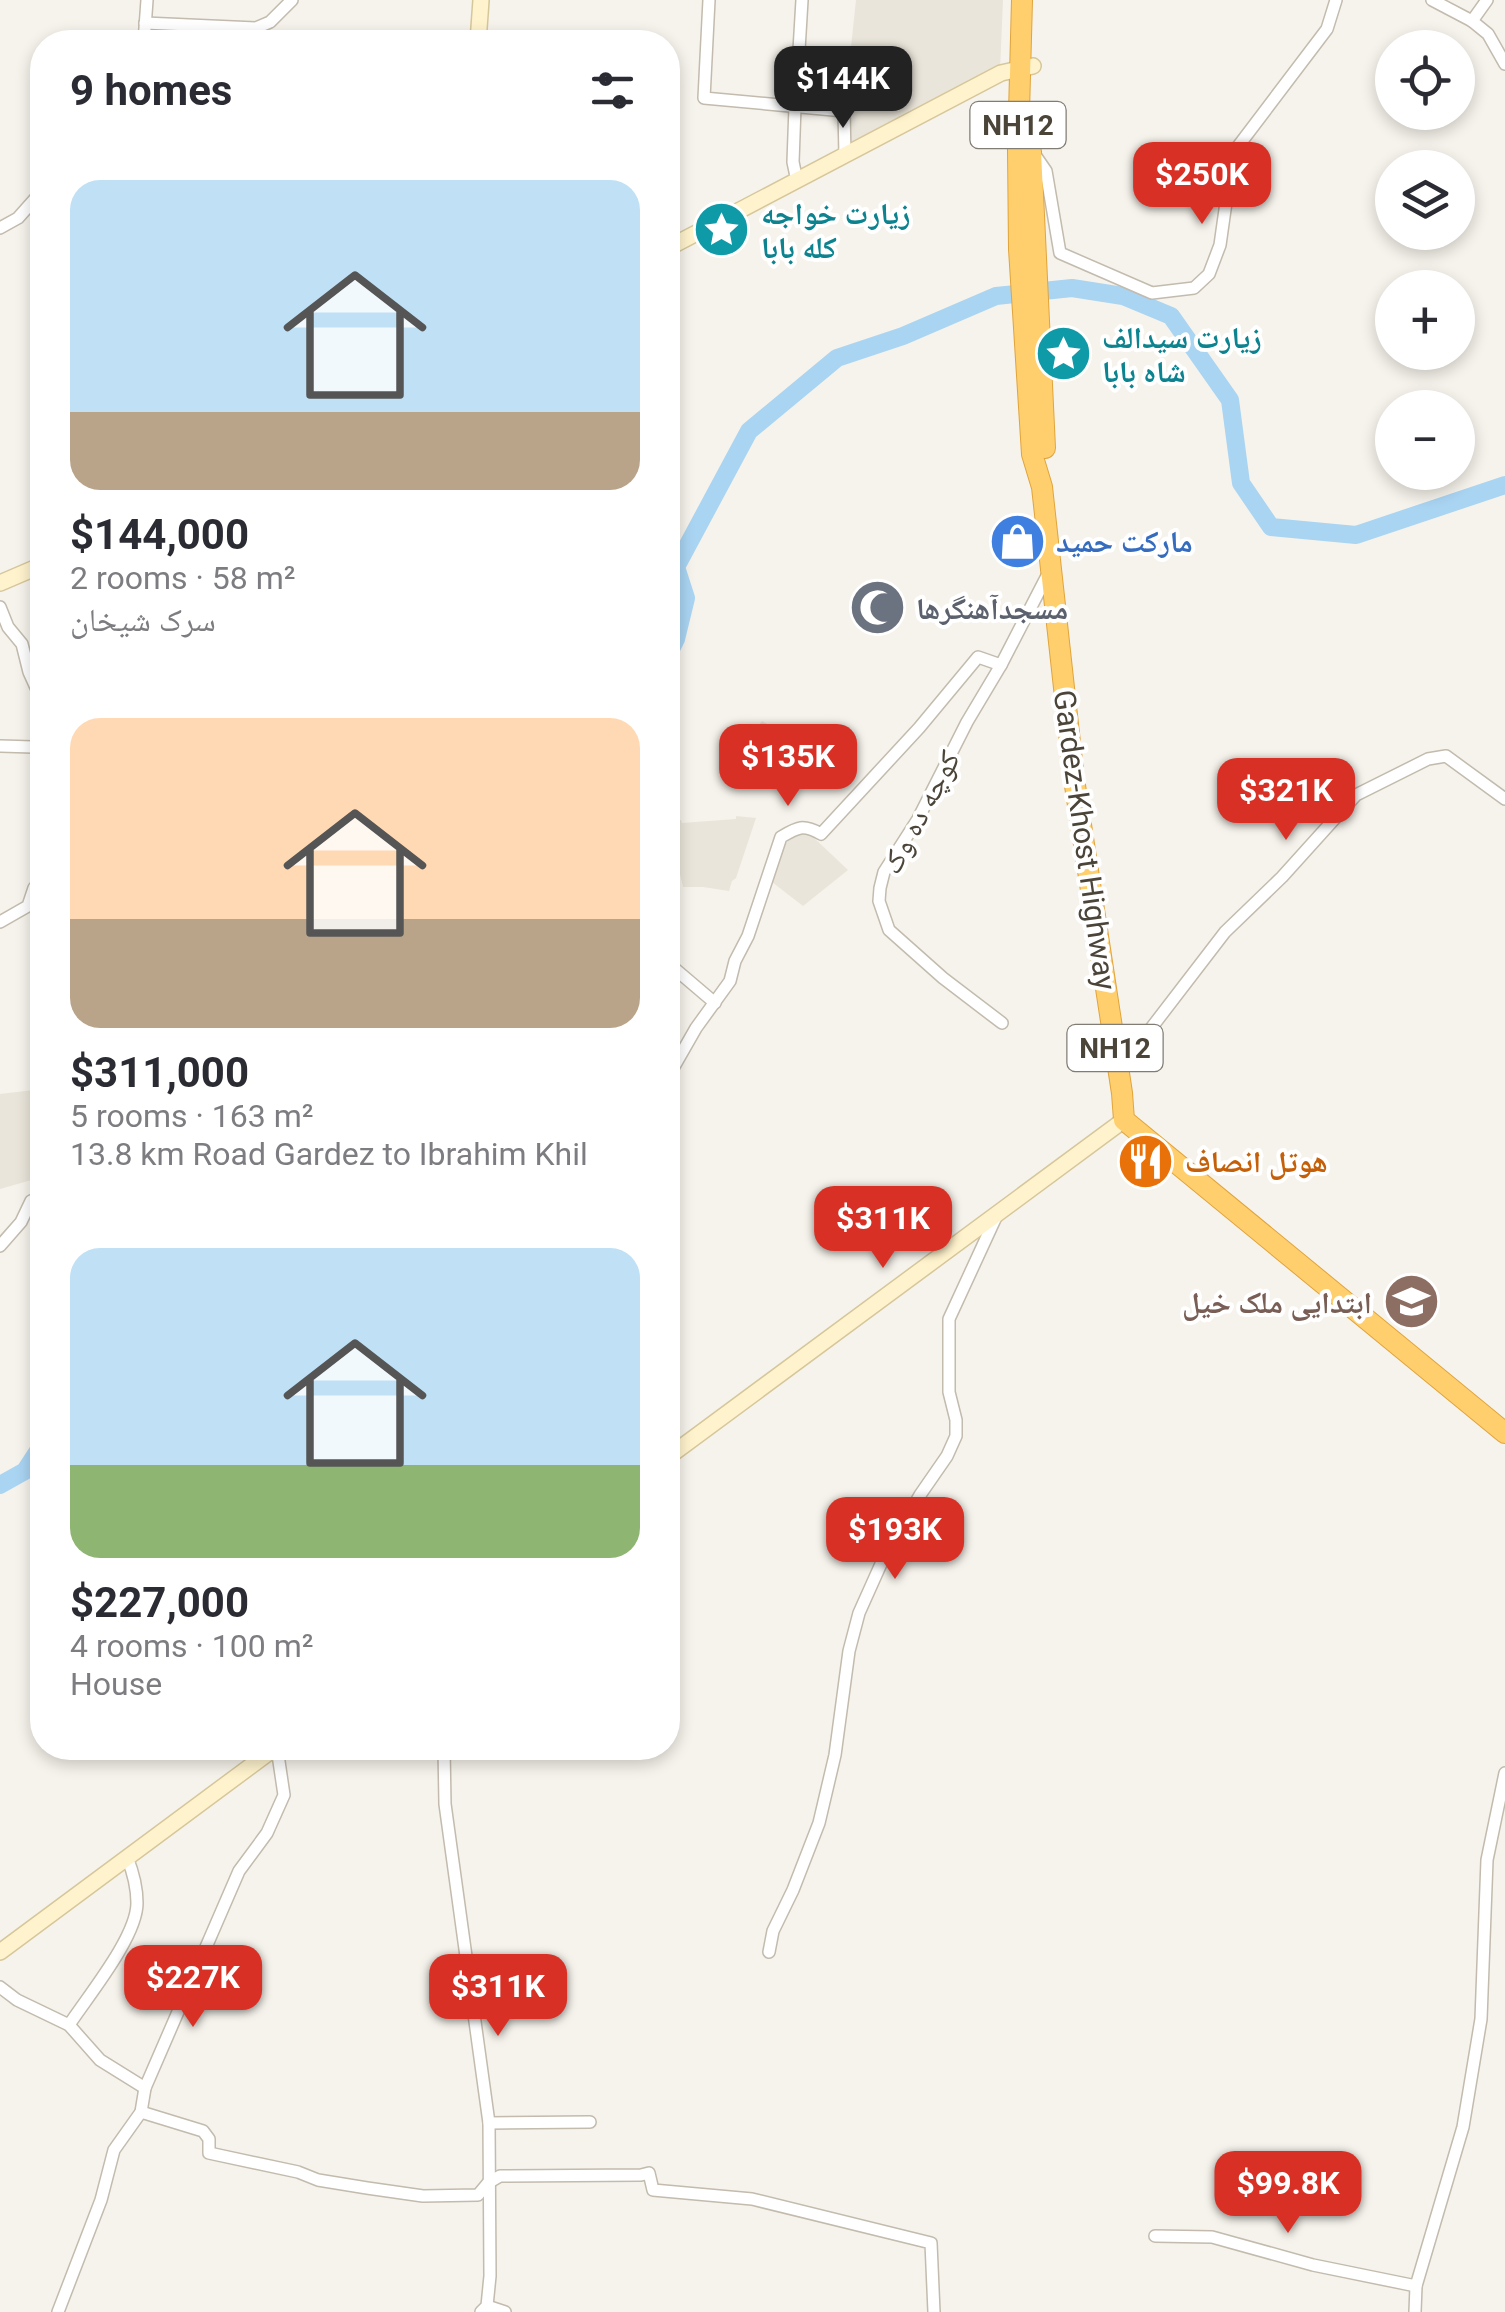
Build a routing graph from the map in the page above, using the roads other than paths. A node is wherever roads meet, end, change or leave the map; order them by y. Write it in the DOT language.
graph roads {
  1 [pos="147,0"];
  2 [pos="292,0"];
  3 [pos="481,0"];
  4 [pos="709,0"];
  5 [pos="802,0"];
  6 [pos="1022,0"];
  7 [pos="1034,0"];
  8 [pos="1336,0"];
  9 [pos="1432,0"];
  10 [pos="1487,0"];
  11 [pos="1472,21"];
  12 [pos="145,23"];
  13 [pos="145,30"];
  14 [pos="479,30"];
  15 [pos="1505,64"];
  16 [pos="1027,67"];
  17 [pos="796,104"];
  18 [pos="1031,150"];
  19 [pos="845,156"];
  20 [pos="797,181"];
  21 [pos="30,204"];
  22 [pos="0,228"];
  23 [pos="680,242"];
  24 [pos="1026,248"];
  25 [pos="30,570"];
  26 [pos="1050,570"];
  27 [pos="0,583"];
  28 [pos="0,607"];
  29 [pos="1001,665"];
  30 [pos="30,674"];
  31 [pos="30,745"];
  32 [pos="0,746"];
  33 [pos="1505,799"];
  34 [pos="30,900"];
  35 [pos="0,922"];
  36 [pos="680,973"];
  37 [pos="715,1002"];
  38 [pos="1002,1023"];
  39 [pos="680,1056"];
  40 [pos="1118,1070"];
  41 [pos="1124,1120"];
  42 [pos="30,1202"];
  43 [pos="997,1214"];
  44 [pos="0,1246"];
  45 [pos="1505,1432"];
  46 [pos="680,1448"];
  47 [pos="260,1760"];
  48 [pos="278,1760"];
  49 [pos="444,1760"];
  50 [pos="1505,1773"];
  51 [pos="127,1858"];
  52 [pos="0,1952"];
  53 [pos="769,1952"];
  54 [pos="0,1987"];
  55 [pos="68,2025"];
  56 [pos="145,2088"];
  57 [pos="141,2112"];
  58 [pos="489,2122"];
  59 [pos="590,2122"];
  60 [pos="488,2184"];
  61 [pos="1155,2236"];
  62 [pos="1416,2286"];
  63 [pos="484,2309"];
  64 [pos="58,2312"];
  65 [pos="506,2312"];
  66 [pos="934,2312"];
  67 [pos="1415,2312"];
  1 -- 12 [label="street"];
  2 -- 12 [label="street"];
  3 -- 14 [label="street"];
  4 -- 17 [label="street"];
  5 -- 17 [label="street"];
  6 -- 16 [label="highway, Gardez-Khost Highway / NH12"];
  7 -- 16 [label="highway, Gardez-Khost Highway / NH12"];
  8 -- 18 [label="street"];
  9 -- 11 [label="street"];
  10 -- 11 [label="street"];
  11 -- 15 [label="street"];
  12 -- 13 [label="street"];
  16 -- 18 [label="highway, Gardez-Khost Highway / NH12"];
  16 -- 19 [label="street"];
  16 -- 24 [label="highway, Gardez-Khost Highway / NH12"];
  17 -- 19 [label="street"];
  17 -- 20 [label="street"];
  18 -- 24 [label="highway, Gardez-Khost Highway / NH12"];
  19 -- 20 [label="street"];
  20 -- 23 [label="street"];
  21 -- 22 [label="street"];
  24 -- 26 [label="highway, Gardez-Khost Highway / NH12"];
  25 -- 27 [label="street"];
  26 -- 29 [label="street, کوچه ده وک"];
  26 -- 40 [label="highway, Gardez-Khost Highway / NH12"];
  28 -- 30 [label="street"];
  29 -- 37 [label="street"];
  29 -- 38 [label="street, کوچه ده وک"];
  31 -- 32 [label="street"];
  33 -- 40 [label="street"];
  34 -- 35 [label="street"];
  36 -- 37 [label="street"];
  37 -- 39 [label="street"];
  40 -- 41 [label="highway, Gardez-Khost Highway / NH12"];
  41 -- 43 [label="street"];
  41 -- 45 [label="highway"];
  42 -- 44 [label="street"];
  43 -- 46 [label="street"];
  43 -- 53 [label="street"];
  47 -- 51 [label="street"];
  48 -- 56 [label="street"];
  49 -- 58 [label="street"];
  50 -- 62 [label="street"];
  51 -- 52 [label="street"];
  51 -- 55 [label="street"];
  54 -- 55 [label="street"];
  55 -- 56 [label="street"];
  56 -- 57 [label="street"];
  57 -- 60 [label="street"];
  57 -- 64 [label="street"];
  58 -- 59 [label="street"];
  58 -- 60 [label="street"];
  60 -- 63 [label="street"];
  60 -- 66 [label="street"];
  61 -- 62 [label="street"];
  62 -- 67 [label="street"];
  63 -- 65 [label="street"];
}
